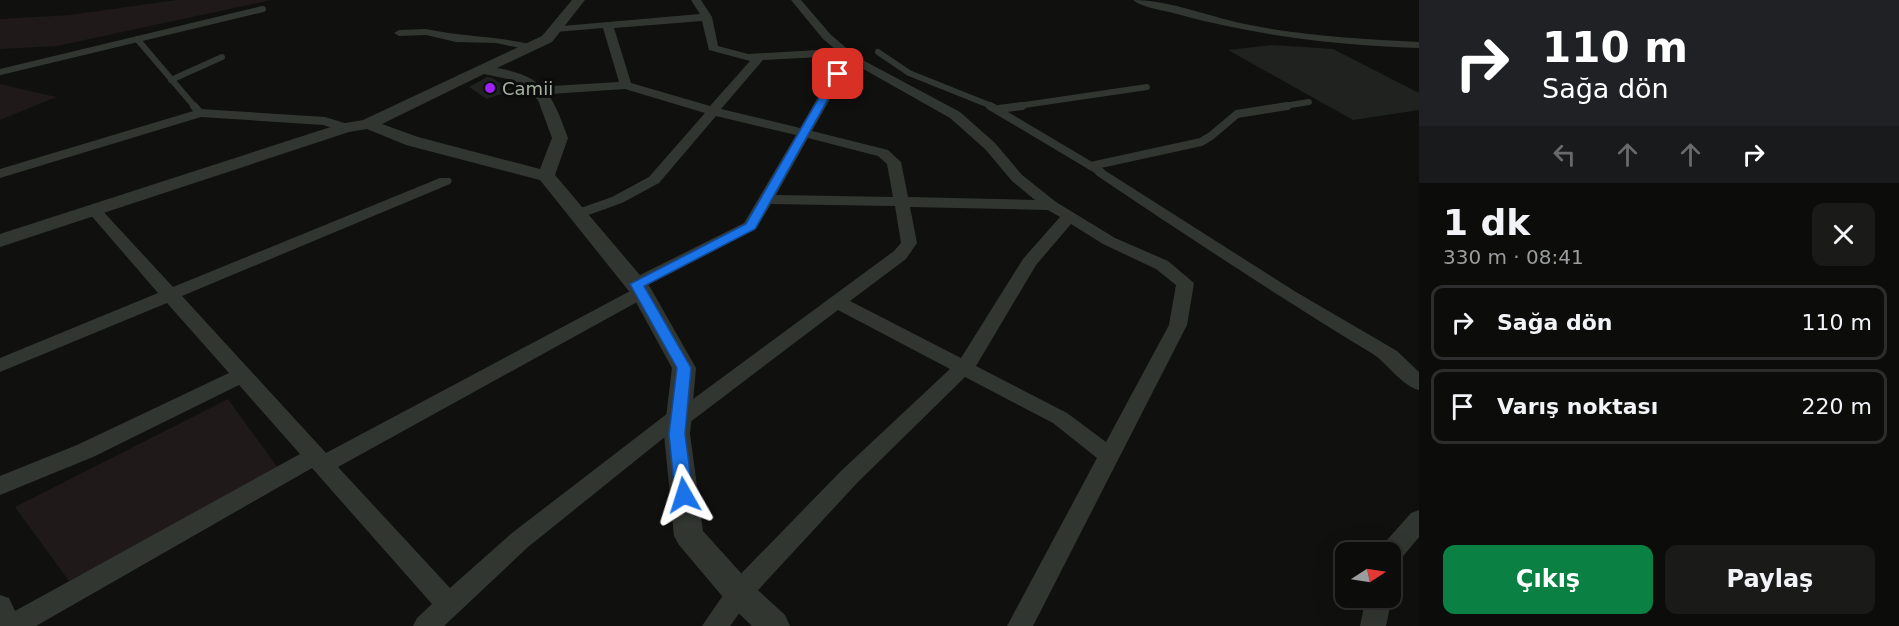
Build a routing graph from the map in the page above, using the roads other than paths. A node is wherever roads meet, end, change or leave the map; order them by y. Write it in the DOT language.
graph roads {
  1 [pos="579,0"];
  2 [pos="696,0"];
  3 [pos="796,0"];
  4 [pos="1144,1"];
  5 [pos="263,9"];
  6 [pos="707,17"];
  7 [pos="608,26"];
  8 [pos="555,29"];
  9 [pos="399,33"];
  10 [pos="137,39"];
  11 [pos="1419,45"];
  12 [pos="530,47"];
  13 [pos="878,52"];
  14 [pos="847,54"];
  15 [pos="222,57"];
  16 [pos="759,58"];
  17 [pos="483,69"];
  18 [pos="0,72"];
  19 [pos="171,80"];
  20 [pos="626,85"];
  21 [pos="1147,87"];
  22 [pos="536,91"];
  23 [pos="1309,102"];
  24 [pos="999,109"];
  25 [pos="713,111"];
  26 [pos="200,113"];
  27 [pos="368,124"];
  28 [pos="346,128"];
  29 [pos="804,132"];
  30 [pos="1096,169"];
  31 [pos="0,174"];
  32 [pos="546,176"];
  33 [pos="445,181"];
  34 [pos="766,199"];
  35 [pos="901,200"];
  36 [pos="1051,205"];
  37 [pos="94,210"];
  38 [pos="577,214"];
  39 [pos="1070,216"];
  40 [pos="0,241"];
  41 [pos="639,288"];
  42 [pos="169,294"];
  43 [pos="837,302"];
  44 [pos="0,365"];
  45 [pos="963,368"];
  46 [pos="242,375"];
  47 [pos="1419,383"];
  48 [pos="679,418"];
  49 [pos="1109,456"];
  50 [pos="319,460"];
  51 [pos="0,486"];
  52 [pos="1419,520"];
  53 [pos="1400,542"];
  54 [pos="739,593"];
  55 [pos="449,604"];
  56 [pos="0,606"];
  57 [pos="1377,608"];
  58 [pos="11,626"];
  59 [pos="426,626"];
  60 [pos="715,626"];
  61 [pos="774,626"];
  62 [pos="1020,626"];
  63 [pos="1373,626"];
  1 -- 8 [label="street"];
  2 -- 6 [label="street"];
  3 -- 14 [label="street"];
  4 -- 11 [label="street"];
  5 -- 10 [label="lane"];
  6 -- 7 [label="street"];
  6 -- 16 [label="street"];
  7 -- 8 [label="street"];
  7 -- 20 [label="street"];
  8 -- 12 [label="street"];
  9 -- 12 [label="street"];
  10 -- 18 [label="lane"];
  10 -- 19 [label="lane"];
  12 -- 17 [label="street"];
  13 -- 24 [label="lane"];
  14 -- 16 [label="street"];
  14 -- 29 [label="street"];
  14 -- 36 [label="street"];
  15 -- 19 [label="lane"];
  16 -- 25 [label="street"];
  17 -- 22 [label="street"];
  17 -- 27 [label="street"];
  19 -- 26 [label="lane"];
  20 -- 22 [label="street"];
  20 -- 25 [label="street"];
  21 -- 24 [label="lane"];
  22 -- 32 [label="street"];
  23 -- 30 [label="lane"];
  24 -- 30 [label="lane"];
  25 -- 29 [label="street"];
  25 -- 38 [label="street"];
  26 -- 28 [label="street"];
  26 -- 31 [label="street"];
  27 -- 28 [label="street"];
  27 -- 32 [label="street"];
  28 -- 37 [label="street"];
  29 -- 34 [label="street"];
  29 -- 35 [label="street"];
  30 -- 47 [label="street"];
  32 -- 38 [label="street"];
  33 -- 42 [label="street"];
  34 -- 35 [label="street"];
  34 -- 41 [label="street"];
  35 -- 36 [label="street"];
  35 -- 43 [label="street"];
  36 -- 39 [label="street"];
  37 -- 40 [label="street"];
  37 -- 42 [label="street"];
  38 -- 41 [label="street"];
  39 -- 45 [label="street"];
  39 -- 49 [label="street"];
  41 -- 48 [label="street"];
  41 -- 50 [label="street"];
  42 -- 44 [label="street"];
  42 -- 46 [label="street"];
  43 -- 45 [label="street"];
  43 -- 48 [label="street"];
  45 -- 49 [label="street"];
  45 -- 54 [label="street"];
  46 -- 50 [label="street"];
  46 -- 51 [label="street"];
  48 -- 54 [label="street"];
  48 -- 55 [label="street"];
  49 -- 62 [label="street"];
  50 -- 55 [label="street"];
  50 -- 58 [label="street"];
  52 -- 53 [label="street"];
  54 -- 60 [label="street"];
  54 -- 61 [label="street"];
  55 -- 59 [label="street"];
  56 -- 58 [label="street"];
  57 -- 63 [label="street"];
}
